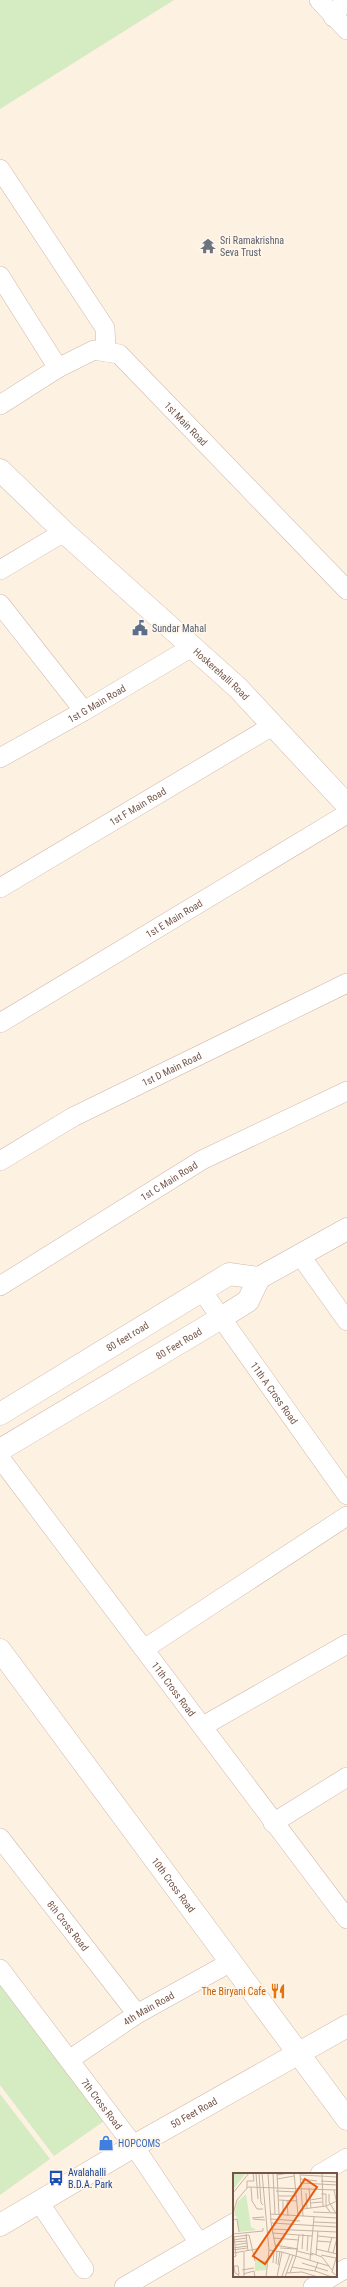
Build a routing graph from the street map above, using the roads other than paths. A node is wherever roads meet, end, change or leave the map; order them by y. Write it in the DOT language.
graph roads {
  1 [pos="318,0"];
  2 [pos="345,0"];
  3 [pos="333,17"];
  4 [pos="347,30"];
  5 [pos="0,169"];
  6 [pos="0,276"];
  7 [pos="106,352"];
  8 [pos="58,368"];
  9 [pos="0,405"];
  10 [pos="0,470"];
  11 [pos="64,532"];
  12 [pos="0,570"];
  13 [pos="347,590"];
  14 [pos="0,604"];
  15 [pos="192,647"];
  16 [pos="84,711"];
  17 [pos="274,725"];
  18 [pos="0,758"];
  19 [pos="347,805"];
  20 [pos="347,814"];
  21 [pos="0,888"];
  22 [pos="347,983"];
  23 [pos="0,1023"];
  24 [pos="347,1092"];
  25 [pos="0,1161"];
  26 [pos="347,1229"];
  27 [pos="300,1255"];
  28 [pos="259,1278"];
  29 [pos="0,1286"];
  30 [pos="202,1291"];
  31 [pos="221,1318"];
  32 [pos="347,1321"];
  33 [pos="0,1414"];
  34 [pos="0,1450"];
  35 [pos="0,1458"];
  36 [pos="347,1495"];
  37 [pos="347,1516"];
  38 [pos="347,1644"];
  39 [pos="0,1650"];
  40 [pos="144,1650"];
  41 [pos="204,1726"];
  42 [pos="347,1777"];
  43 [pos="273,1823"];
  44 [pos="0,1838"];
  45 [pos="345,1912"];
  46 [pos="230,1962"];
  47 [pos="0,1969"];
  48 [pos="137,2014"];
  49 [pos="347,2026"];
  50 [pos="298,2052"];
  51 [pos="69,2060"];
  52 [pos="347,2119"];
  53 [pos="134,2146"];
  54 [pos="347,2158"];
  55 [pos="322,2173"];
  56 [pos="39,2202"];
  57 [pos="233,2224"];
  58 [pos="0,2225"];
  59 [pos="199,2243"];
  60 [pos="347,2268"];
  61 [pos="84,2269"];
  62 [pos="337,2273"];
  63 [pos="331,2277"];
  64 [pos="124,2287"];
  65 [pos="313,2287"];
  1 -- 3 [label="street"];
  2 -- 3 [label="street"];
  3 -- 4 [label="street"];
  5 -- 7 [label="street"];
  6 -- 8 [label="street"];
  7 -- 8 [label="street, 1st Main Road"];
  7 -- 13 [label="street, 1st Main Road"];
  8 -- 9 [label="street, 1st Main Road"];
  10 -- 11 [label="street, Hoskerehalli Road"];
  11 -- 12 [label="street"];
  11 -- 15 [label="street, Hoskerehalli Road"];
  14 -- 16 [label="street"];
  15 -- 16 [label="street, 1st G Main Road"];
  15 -- 17 [label="street, Hoskerehalli Road"];
  16 -- 18 [label="street, 1st G Main Road"];
  17 -- 19 [label="street, Hoskerehalli Road"];
  17 -- 21 [label="street, 1st F Main Road"];
  20 -- 23 [label="street, 1st E Main Road"];
  22 -- 25 [label="street, 1st D Main Road"];
  24 -- 29 [label="street, 1st C Main Road"];
  26 -- 27 [label="street"];
  27 -- 28 [label="street"];
  27 -- 32 [label="street"];
  28 -- 30 [label="street, 80 feet road"];
  28 -- 31 [label="street, 80 Feet Road"];
  30 -- 31 [label="street, 11th A Cross Road"];
  30 -- 33 [label="street, 80 feet road"];
  31 -- 34 [label="street, 80 Feet Road"];
  31 -- 36 [label="street, 11th A Cross Road"];
  35 -- 40 [label="street, 11th Cross Road"];
  37 -- 40 [label="street"];
  38 -- 41 [label="street"];
  39 -- 46 [label="street, 10th Cross Road"];
  40 -- 41 [label="street, 11th Cross Road"];
  41 -- 43 [label="street, 11th Cross Road"];
  42 -- 43 [label="street"];
  43 -- 45 [label="street, 11th Cross Road"];
  44 -- 48 [label="street, 8th Cross Road"];
  46 -- 48 [label="street, 4th Main Road"];
  46 -- 50 [label="street, 10th Cross Road"];
  47 -- 51 [label="street, 7th Cross Road"];
  48 -- 51 [label="street, 4th Main Road"];
  49 -- 50 [label="street, 50 Feet Road"];
  50 -- 52 [label="street, 10th Cross Road"];
  50 -- 53 [label="street, 50 Feet Road"];
  51 -- 53 [label="street, 7th Cross Road"];
  53 -- 56 [label="street, 50 Feet Road"];
  53 -- 59 [label="street, 7th Cross Road"];
  54 -- 55 [label="street"];
  56 -- 58 [label="street, 50 Feet Road"];
  56 -- 61 [label="street"];
  57 -- 59 [label="street"];
  59 -- 64 [label="street"];
  60 -- 62 [label="street"];
  63 -- 65 [label="street"];
}
